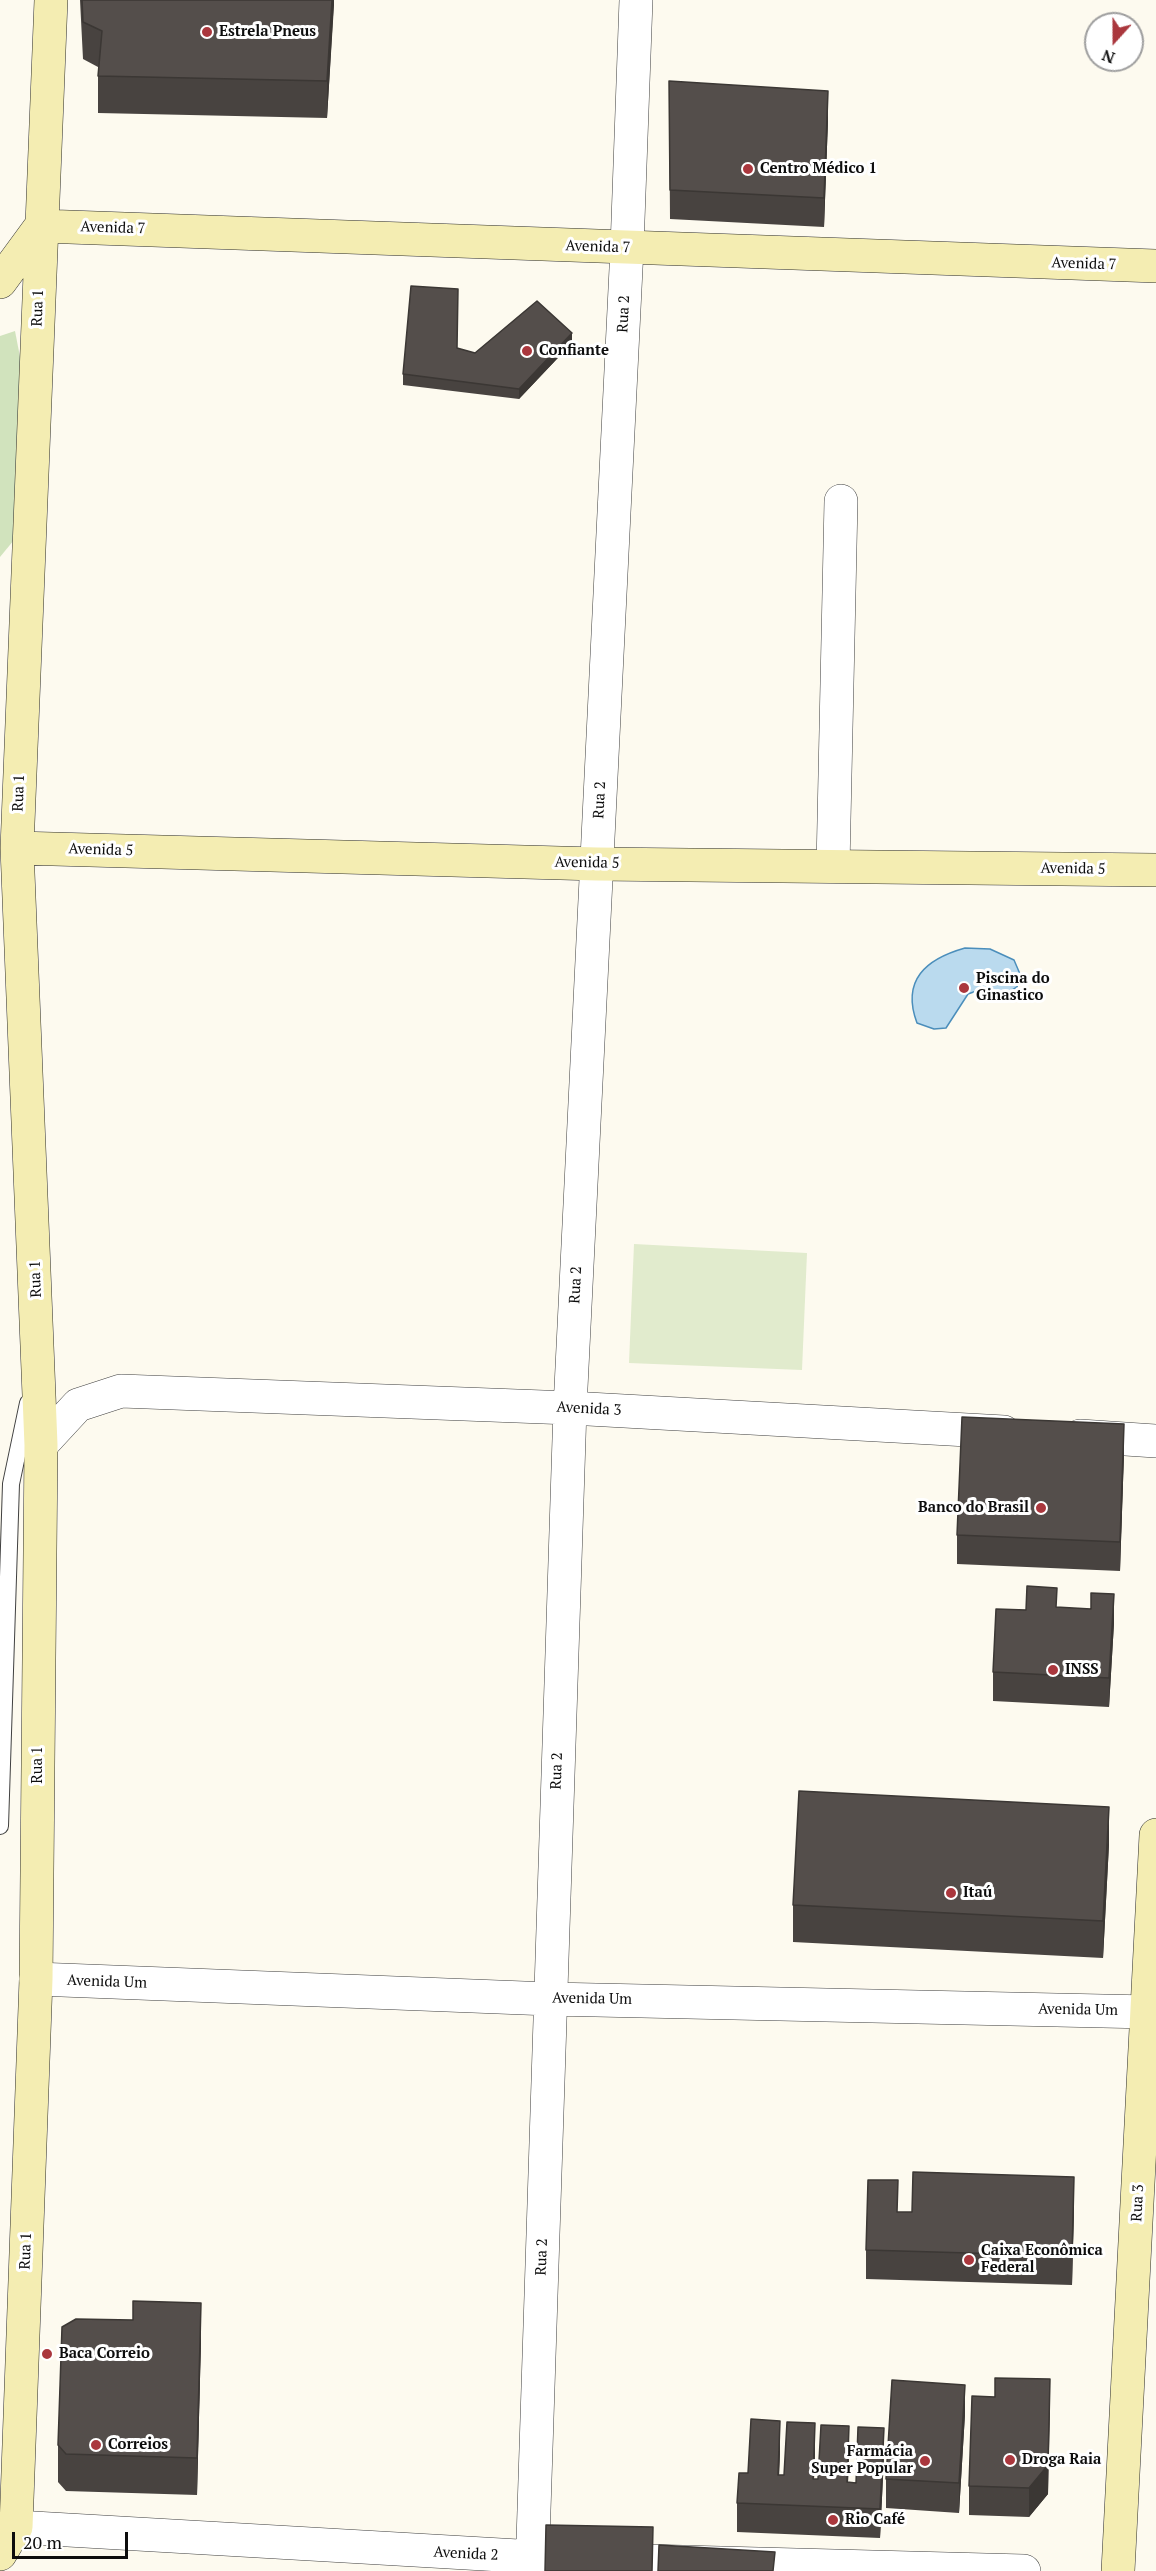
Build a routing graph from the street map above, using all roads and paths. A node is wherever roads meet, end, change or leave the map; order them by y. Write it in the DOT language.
graph roads {
  1 [pos="51,0"];
  2 [pos="636,0"];
  3 [pos="41,226"];
  4 [pos="627,248"];
  5 [pos="1156,266"];
  6 [pos="0,282"];
  7 [pos="842,501"];
  8 [pos="0,642"];
  9 [pos="24,686"];
  10 [pos="17,848"];
  11 [pos="597,864"];
  12 [pos="833,866"];
  13 [pos="1156,870"];
  14 [pos="39,1356"];
  15 [pos="570,1408"];
  16 [pos="1156,1441"];
  17 [pos="41,1445"];
  18 [pos="0,1826"];
  19 [pos="1156,1835"];
  20 [pos="36,1979"];
  21 [pos="549,1999"];
  22 [pos="1149,2012"];
  23 [pos="8,2540"];
  24 [pos="533,2564"];
  25 [pos="1024,2571"];
  26 [pos="1118,2571"];
  1 -- 3 [label="main road, Rua 1"];
  2 -- 4 [label="street, Rua 2"];
  3 -- 4 [label="main road, Avenida 7"];
  3 -- 6 [label="main road"];
  3 -- 9 [label="main road, Rua 1"];
  4 -- 5 [label="main road, Avenida 7"];
  4 -- 11 [label="street, Rua 2"];
  7 -- 12 [label="street"];
  8 -- 9 [label="main road"];
  9 -- 10 [label="main road, Rua 1"];
  10 -- 11 [label="main road, Avenida 5"];
  10 -- 14 [label="main road, Rua 1"];
  11 -- 12 [label="main road, Avenida 5"];
  11 -- 15 [label="street, Rua 2"];
  12 -- 13 [label="main road, Avenida 5"];
  14 -- 17 [label="main road, Rua 1"];
  14 -- 18 [label="lane"];
  15 -- 16 [label="street, Avenida 3"];
  15 -- 17 [label="street, Avenida 3"];
  15 -- 21 [label="street, Rua 2"];
  17 -- 20 [label="main road, Rua 1"];
  19 -- 22 [label="main road, Rua 3"];
  20 -- 21 [label="street, Avenida Um"];
  20 -- 23 [label="main road, Rua 1"];
  21 -- 22 [label="street, Avenida Um"];
  21 -- 24 [label="street, Rua 2"];
  22 -- 26 [label="main road, Rua 3"];
  23 -- 24 [label="street, Avenida 2"];
  24 -- 25 [label="street, Avenida 2"];
}
